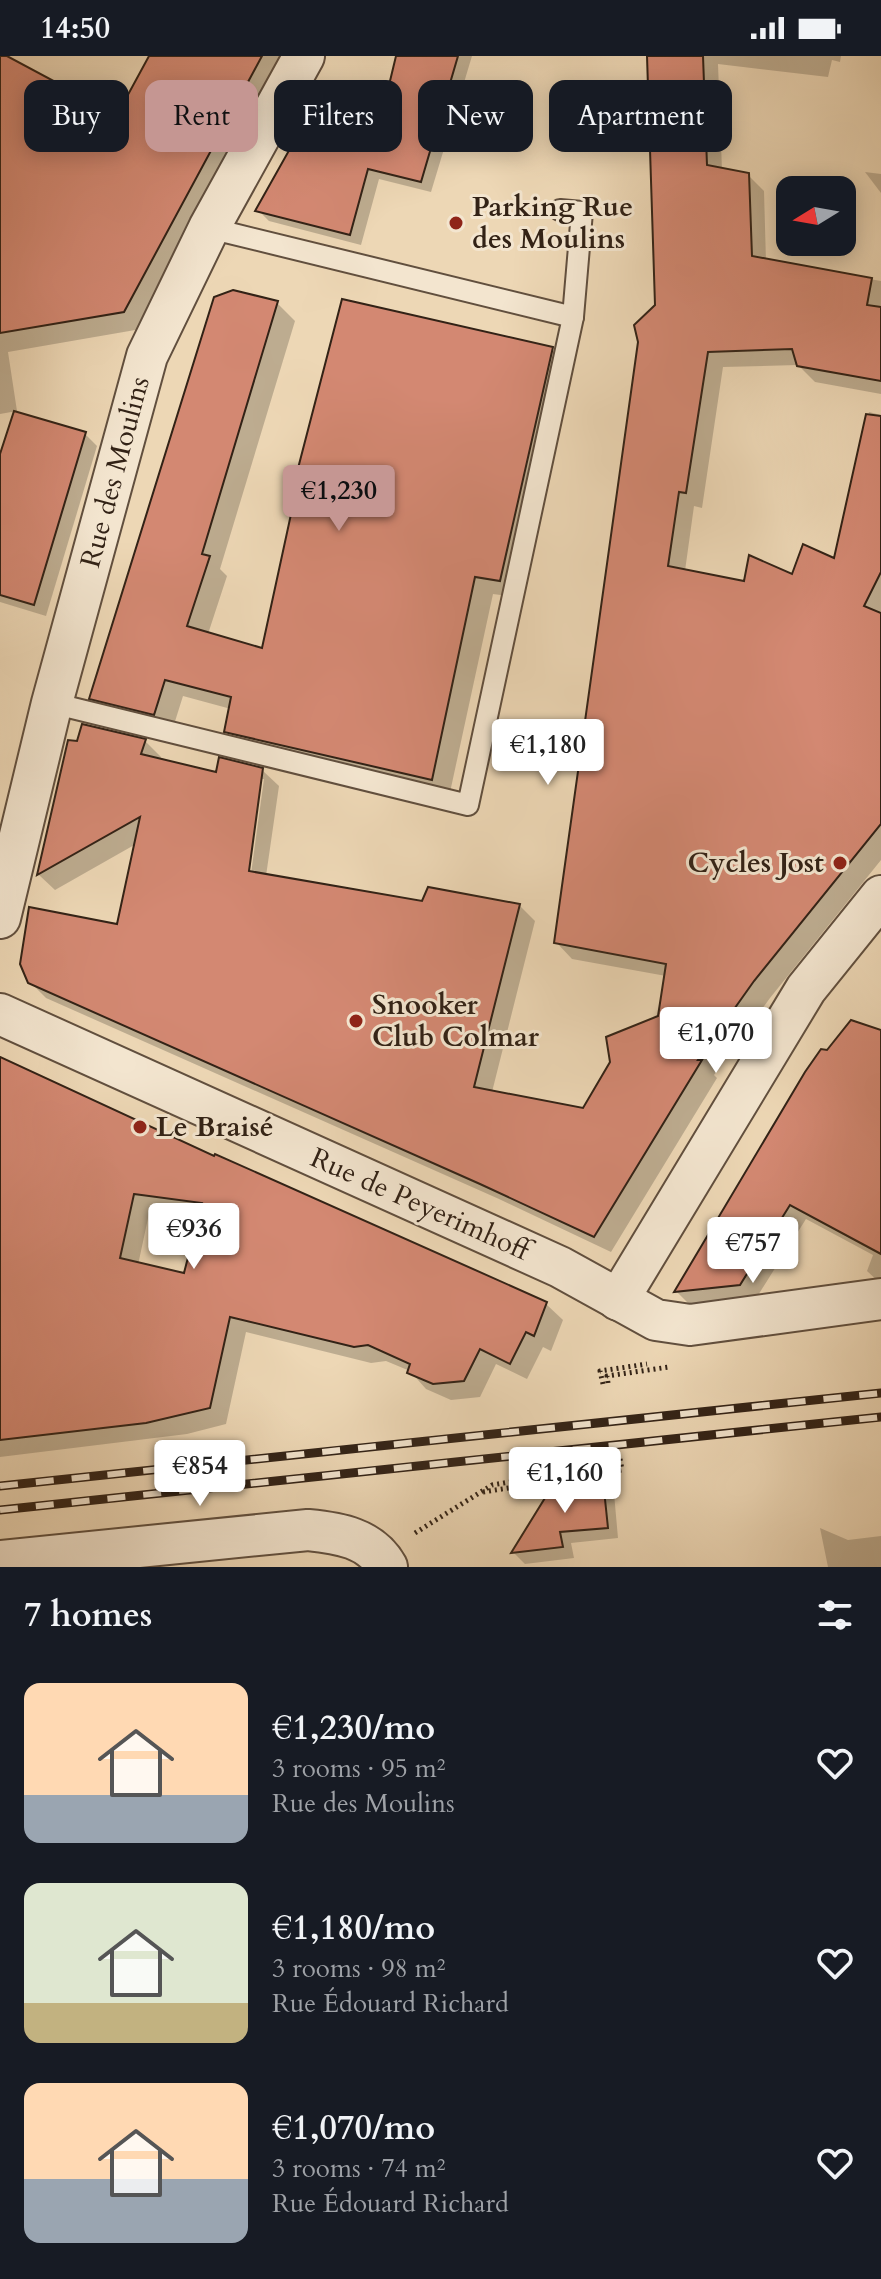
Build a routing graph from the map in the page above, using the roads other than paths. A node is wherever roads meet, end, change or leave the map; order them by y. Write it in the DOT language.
graph roads {
  1 [pos="304,56"];
  2 [pos="560,210"];
  3 [pos="209,228"];
  4 [pos="573,317"];
  5 [pos="52,703"];
  6 [pos="881,896"];
  7 [pos="0,918"];
  8 [pos="0,1014"];
  9 [pos="881,1299"];
  10 [pos="618,1300"];
  11 [pos="0,1561"];
  12 [pos="384,1561"];
  1 -- 3 [label="street, Rue des Moulins"];
  2 -- 4 [label="lane"];
  3 -- 4 [label="lane"];
  3 -- 5 [label="street, Rue des Moulins"];
  4 -- 5 [label="lane"];
  5 -- 7 [label="street, Rue des Moulins"];
  6 -- 10 [label="street"];
  8 -- 10 [label="street, Rue de Peyerimhoff"];
  9 -- 10 [label="street, Rue de Peyerimhoff"];
  11 -- 12 [label="street"];
}
